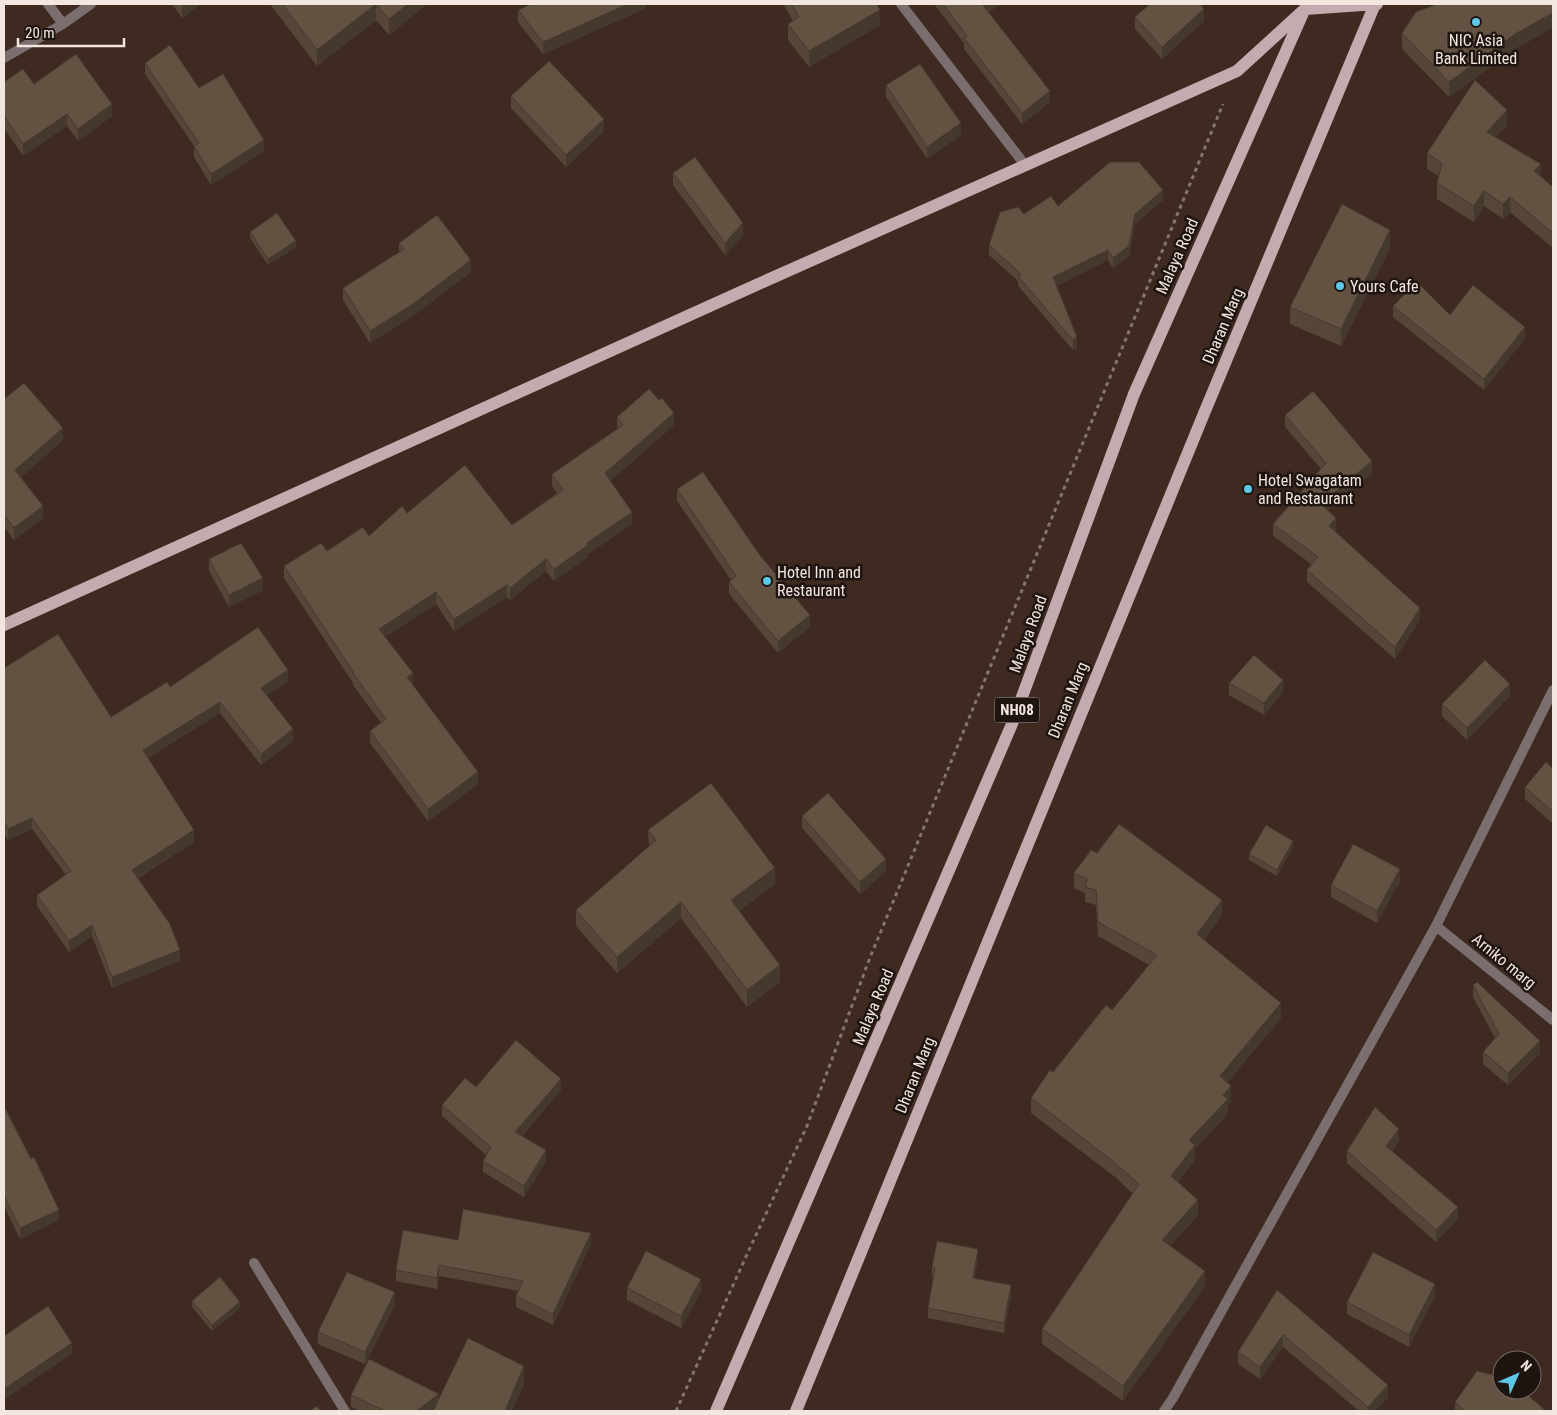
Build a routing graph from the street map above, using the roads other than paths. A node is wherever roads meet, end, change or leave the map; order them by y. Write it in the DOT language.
graph roads {
  1 [pos="48,4"];
  2 [pos="91,4"];
  3 [pos="902,4"];
  4 [pos="1375,4"];
  5 [pos="1306,7"];
  6 [pos="63,24"];
  7 [pos="4,58"];
  8 [pos="1025,165"];
  9 [pos="4,625"];
  10 [pos="1553,690"];
  11 [pos="1436,926"];
  12 [pos="1553,1020"];
  13 [pos="254,1264"];
  14 [pos="345,1411"];
  15 [pos="716,1411"];
  16 [pos="796,1411"];
  17 [pos="1164,1411"];
  1 -- 6 [label="street"];
  2 -- 6 [label="street"];
  3 -- 8 [label="street"];
  4 -- 5 [label="main road"];
  4 -- 16 [label="main road, Dharan Marg"];
  5 -- 8 [label="main road"];
  5 -- 15 [label="main road, Malaya Road / NH08"];
  6 -- 7 [label="street"];
  8 -- 9 [label="main road"];
  10 -- 11 [label="street"];
  11 -- 12 [label="street, Arniko marg"];
  11 -- 17 [label="street"];
  13 -- 14 [label="street"];
}
